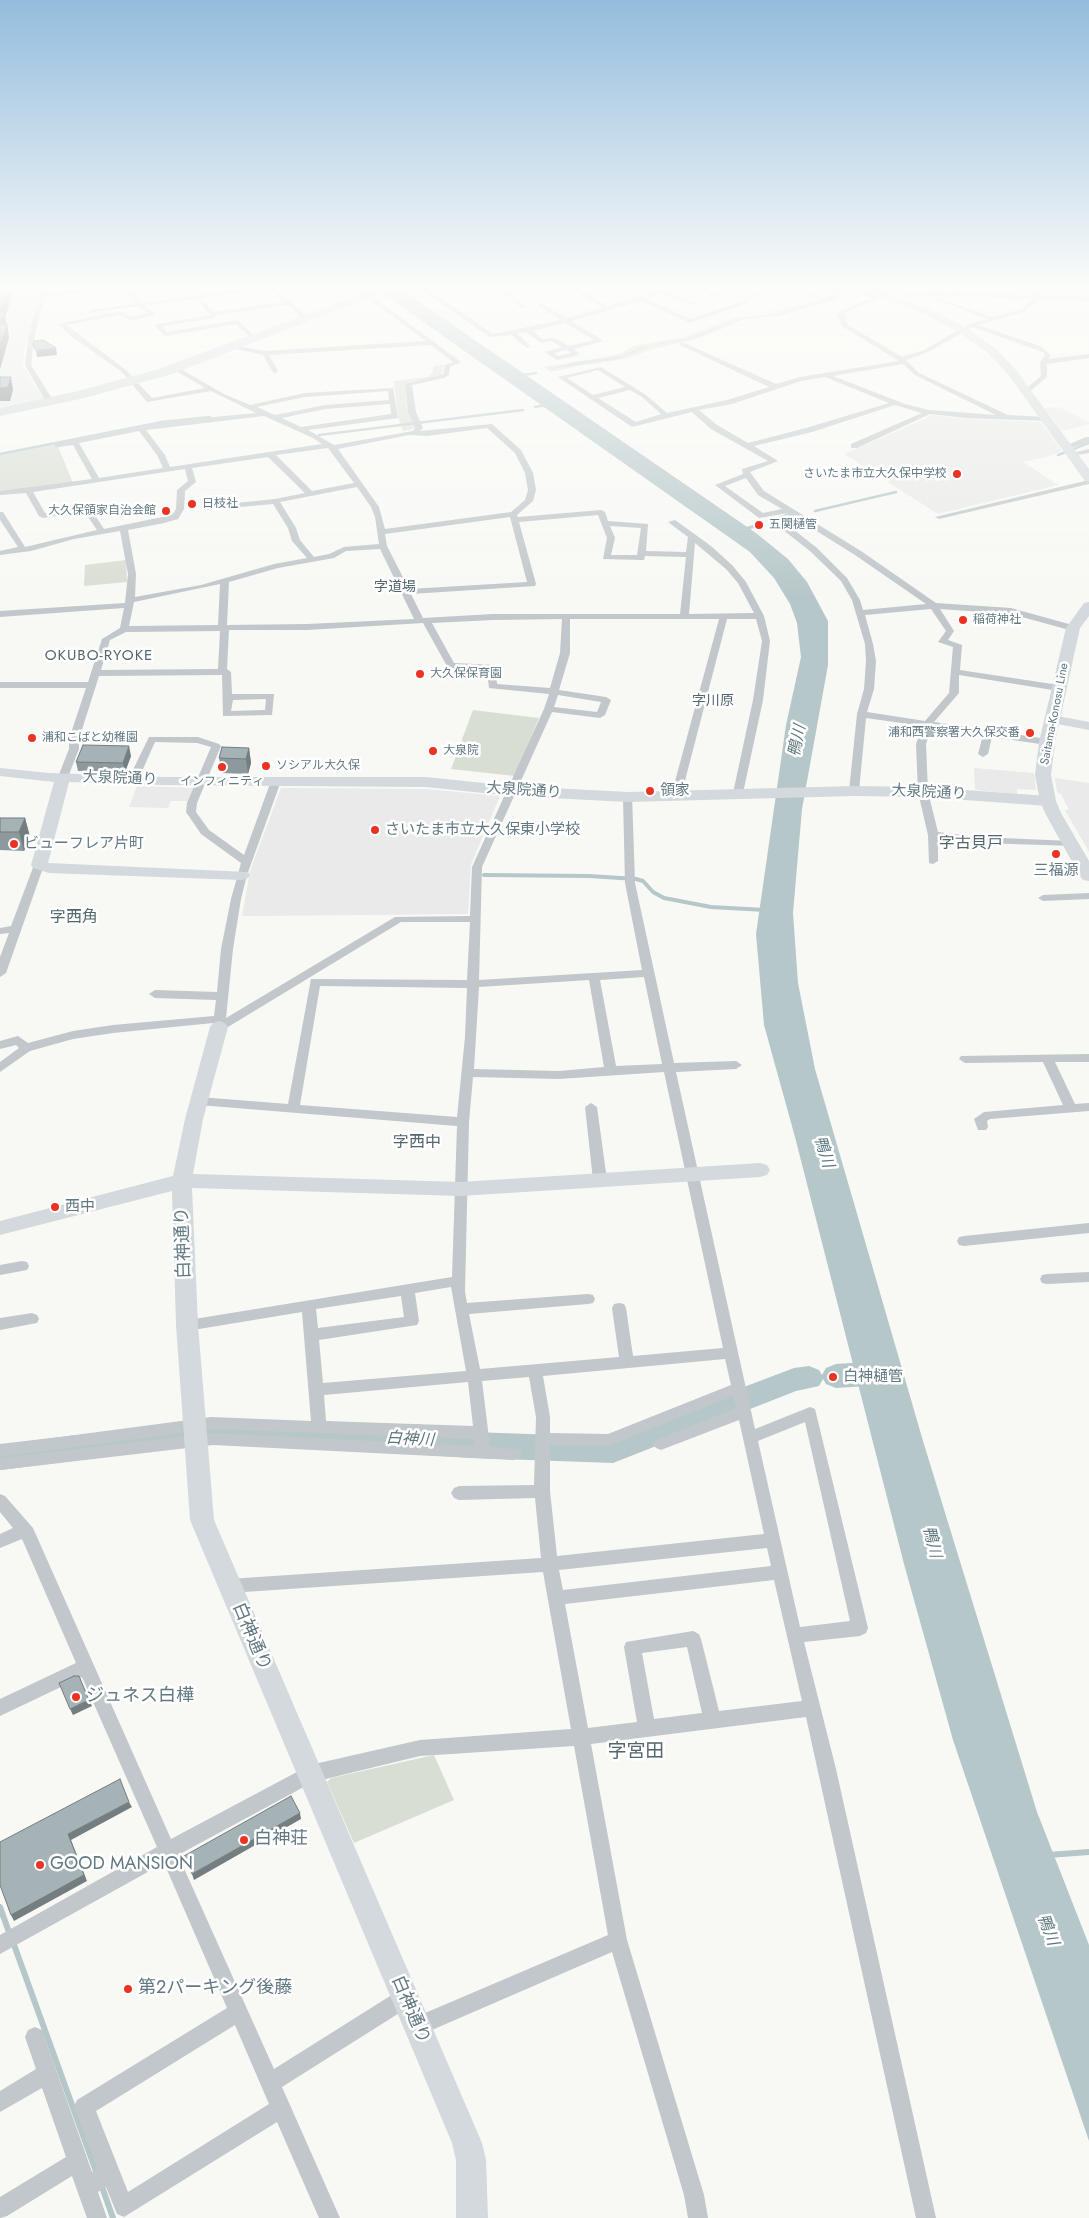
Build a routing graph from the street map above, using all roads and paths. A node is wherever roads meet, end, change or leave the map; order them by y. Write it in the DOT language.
graph roads {
  1 [pos="44,392"];
  2 [pos="92,392"];
  3 [pos="152,392"];
  4 [pos="198,392"];
  5 [pos="217,392"];
  6 [pos="350,392"];
  7 [pos="391,392"];
  8 [pos="409,392"];
  9 [pos="583,392"];
  10 [pos="616,392"];
  11 [pos="637,392"];
  12 [pos="760,392"];
  13 [pos="871,392"];
  14 [pos="953,392"];
  15 [pos="1026,392"];
  16 [pos="143,393"];
  17 [pos="592,397"];
  18 [pos="50,402"];
  19 [pos="393,402"];
  20 [pos="895,403"];
  21 [pos="249,408"];
  22 [pos="694,410"];
  23 [pos="0,412"];
  24 [pos="929,412"];
  25 [pos="666,415"];
  26 [pos="269,416"];
  27 [pos="1006,417"];
  28 [pos="1046,419"];
  29 [pos="141,428"];
  30 [pos="299,429"];
  31 [pos="414,434"];
  32 [pos="1089,439"];
  33 [pos="75,442"];
  34 [pos="58,445"];
  35 [pos="746,446"];
  36 [pos="854,446"];
  37 [pos="332,447"];
  38 [pos="1069,450"];
  39 [pos="1089,451"];
  40 [pos="271,455"];
  41 [pos="188,467"];
  42 [pos="168,470"];
  43 [pos="748,475"];
  44 [pos="1089,478"];
  45 [pos="97,480"];
  46 [pos="1089,482"];
  47 [pos="360,484"];
  48 [pos="28,490"];
  49 [pos="0,493"];
  50 [pos="309,493"];
  51 [pos="275,501"];
  52 [pos="207,508"];
  53 [pos="791,512"];
  54 [pos="514,517"];
  55 [pos="939,517"];
  56 [pos="1,518"];
  57 [pos="672,522"];
  58 [pos="606,524"];
  59 [pos="123,527"];
  60 [pos="101,531"];
  61 [pos="381,532"];
  62 [pos="692,536"];
  63 [pos="383,546"];
  64 [pos="23,549"];
  65 [pos="0,553"];
  66 [pos="642,553"];
  67 [pos="690,555"];
  68 [pos="313,560"];
  69 [pos="225,580"];
  70 [pos="406,592"];
  71 [pos="129,603"];
  72 [pos="934,606"];
  73 [pos="1089,606"];
  74 [pos="860,613"];
  75 [pos="0,614"];
  76 [pos="684,615"];
  77 [pos="724,616"];
  78 [pos="760,616"];
  79 [pos="566,617"];
  80 [pos="423,620"];
  81 [pos="224,627"];
  82 [pos="1073,628"];
  83 [pos="124,629"];
  84 [pos="222,672"];
  85 [pos="955,672"];
  86 [pos="95,673"];
  87 [pos="0,685"];
  88 [pos="91,685"];
  89 [pos="1058,688"];
  90 [pos="553,693"];
  91 [pos="227,696"];
  92 [pos="549,709"];
  93 [pos="862,714"];
  94 [pos="1052,719"];
  95 [pos="929,722"];
  96 [pos="1089,726"];
  97 [pos="988,734"];
  98 [pos="1047,742"];
  99 [pos="984,754"];
  100 [pos="0,772"];
  101 [pos="63,777"];
  102 [pos="133,780"];
  103 [pos="201,781"];
  104 [pos="276,781"];
  105 [pos="512,791"];
  106 [pos="846,791"];
  107 [pos="923,792"];
  108 [pos="744,793"];
  109 [pos="676,796"];
  110 [pos="628,797"];
  111 [pos="1048,801"];
  112 [pos="933,835"];
  113 [pos="1071,844"];
  114 [pos="933,861"];
  115 [pos="39,865"];
  116 [pos="244,869"];
  117 [pos="1089,876"];
  118 [pos="1089,896"];
  119 [pos="1043,898"];
  120 [pos="474,919"];
  121 [pos="16,929"];
  122 [pos="0,931"];
  123 [pos="0,973"];
  124 [pos="649,973"];
  125 [pos="594,977"];
  126 [pos="472,984"];
  127 [pos="155,994"];
  128 [pos="223,996"];
  129 [pos="219,1023"];
  130 [pos="0,1045"];
  131 [pos="26,1048"];
  132 [pos="1046,1058"];
  133 [pos="1089,1058"];
  134 [pos="965,1059"];
  135 [pos="736,1065"];
  136 [pos="0,1068"];
  137 [pos="669,1068"];
  138 [pos="611,1070"];
  139 [pos="467,1073"];
  140 [pos="199,1101"];
  141 [pos="590,1107"];
  142 [pos="1089,1107"];
  143 [pos="1070,1108"];
  144 [pos="293,1109"];
  145 [pos="463,1122"];
  146 [pos="982,1127"];
  147 [pos="760,1170"];
  148 [pos="691,1174"];
  149 [pos="600,1180"];
  150 [pos="182,1181"];
  151 [pos="461,1189"];
  152 [pos="0,1228"];
  153 [pos="1089,1228"];
  154 [pos="964,1241"];
  155 [pos="22,1266"];
  156 [pos="0,1270"];
  157 [pos="1089,1277"];
  158 [pos="1047,1279"];
  159 [pos="458,1282"];
  160 [pos="407,1290"];
  161 [pos="588,1299"];
  162 [pos="309,1306"];
  163 [pos="619,1308"];
  164 [pos="461,1309"];
  165 [pos="32,1319"];
  166 [pos="0,1324"];
  167 [pos="187,1325"];
  168 [pos="311,1335"];
  169 [pos="730,1353"];
  170 [pos="626,1362"];
  171 [pos="536,1370"];
  172 [pos="474,1374"];
  173 [pos="316,1390"];
  174 [pos="741,1401"];
  175 [pos="319,1428"];
  176 [pos="195,1433"];
  177 [pos="749,1438"];
  178 [pos="482,1444"];
  179 [pos="662,1444"];
  180 [pos="543,1445"];
  181 [pos="0,1451"];
  182 [pos="514,1454"];
  183 [pos="0,1464"];
  184 [pos="542,1491"];
  185 [pos="459,1493"];
  186 [pos="0,1501"];
  187 [pos="25,1530"];
  188 [pos="773,1540"];
  189 [pos="0,1542"];
  190 [pos="550,1564"];
  191 [pos="780,1572"];
  192 [pos="229,1586"];
  193 [pos="557,1598"];
  194 [pos="794,1635"];
  195 [pos="86,1667"];
  196 [pos="0,1708"];
  197 [pos="811,1708"];
  198 [pos="712,1720"];
  199 [pos="647,1728"];
  200 [pos="580,1737"];
  201 [pos="310,1774"];
  202 [pos="167,1851"];
  203 [pos="618,1940"];
  204 [pos="0,1945"];
  205 [pos="405,1998"];
  206 [pos="238,2012"];
  207 [pos="418,2026"];
  208 [pos="35,2037"];
  209 [pos="48,2073"];
  210 [pos="270,2083"];
  211 [pos="0,2102"];
  212 [pos="281,2108"];
  213 [pos="78,2160"];
  214 [pos="110,2172"];
  215 [pos="87,2187"];
  216 [pos="0,2209"];
  217 [pos="98,2218"];
  218 [pos="330,2218"];
  219 [pos="472,2218"];
  220 [pos="698,2218"];
  221 [pos="926,2218"];
  1 -- 18 [label="street"];
  2 -- 18 [label="highway"];
  3 -- 16 [label="street"];
  4 -- 16 [label="street"];
  5 -- 21 [label="street"];
  6 -- 21 [label="street"];
  7 -- 19 [label="street"];
  8 -- 31 [label="street"];
  9 -- 17 [label="street"];
  10 -- 17 [label="street"];
  11 -- 25 [label="street"];
  12 -- 22 [label="street"];
  13 -- 20 [label="street"];
  14 -- 27 [label="street"];
  15 -- 28 [label="main road"];
  17 -- 25 [label="street"];
  18 -- 23 [label="highway"];
  19 -- 26 [label="street"];
  19 -- 30 [label="street"];
  20 -- 24 [label="street"];
  20 -- 35 [label="street"];
  21 -- 26 [label="street"];
  22 -- 25 [label="street"];
  22 -- 35 [label="street"];
  24 -- 27 [label="street"];
  24 -- 36 [label="street"];
  26 -- 29 [label="street"];
  26 -- 30 [label="street"];
  27 -- 28 [label="street"];
  28 -- 38 [label="main road"];
  29 -- 33 [label="street"];
  29 -- 42 [label="street"];
  30 -- 37 [label="street"];
  31 -- 37 [label="street"];
  31 -- 54 [label="street"];
  32 -- 38 [label="street"];
  33 -- 34 [label="street"];
  33 -- 45 [label="street"];
  35 -- 43 [label="street"];
  37 -- 40 [label="street"];
  37 -- 47 [label="street"];
  38 -- 39 [label="street"];
  38 -- 44 [label="main road"];
  40 -- 41 [label="street"];
  40 -- 50 [label="street"];
  41 -- 42 [label="street"];
  41 -- 59 [label="street"];
  42 -- 45 [label="street"];
  43 -- 53 [label="street"];
  43 -- 53 [label="street"];
  45 -- 48 [label="street"];
  46 -- 55 [label="street"];
  47 -- 50 [label="street"];
  47 -- 61 [label="street"];
  48 -- 49 [label="street"];
  48 -- 60 [label="street"];
  50 -- 51 [label="street"];
  51 -- 52 [label="street"];
  51 -- 68 [label="street"];
  53 -- 72 [label="street"];
  53 -- 74 [label="street"];
  54 -- 58 [label="street"];
  54 -- 61 [label="street"];
  54 -- 70 [label="street"];
  56 -- 64 [label="street"];
  57 -- 62 [label="street"];
  58 -- 66 [label="street"];
  58 -- 66 [label="street"];
  59 -- 60 [label="street"];
  59 -- 71 [label="street"];
  60 -- 64 [label="street"];
  61 -- 63 [label="street"];
  62 -- 67 [label="street"];
  62 -- 78 [label="street"];
  63 -- 68 [label="street"];
  63 -- 70 [label="street"];
  64 -- 65 [label="street"];
  66 -- 67 [label="street"];
  67 -- 76 [label="street"];
  68 -- 69 [label="street"];
  69 -- 71 [label="street"];
  69 -- 81 [label="street"];
  70 -- 80 [label="street"];
  71 -- 75 [label="street"];
  71 -- 83 [label="street"];
  72 -- 74 [label="street"];
  72 -- 82 [label="street"];
  72 -- 85 [label="street"];
  73 -- 82 [label="main road, Saitama-Konosu Line"];
  74 -- 93 [label="street"];
  76 -- 77 [label="street"];
  76 -- 79 [label="street"];
  77 -- 78 [label="street"];
  77 -- 109 [label="street"];
  78 -- 108 [label="street"];
  79 -- 80 [label="street"];
  79 -- 90 [label="street"];
  80 -- 81 [label="street"];
  80 -- 90 [label="street"];
  81 -- 83 [label="street"];
  81 -- 84 [label="street"];
  82 -- 89 [label="main road, Saitama-Konosu Line"];
  83 -- 86 [label="street"];
  84 -- 86 [label="street"];
  84 -- 91 [label="street"];
  85 -- 89 [label="street"];
  85 -- 95 [label="street"];
  86 -- 88 [label="street"];
  87 -- 88 [label="street"];
  88 -- 101 [label="street"];
  89 -- 94 [label="main road, Saitama-Konosu Line"];
  90 -- 92 [label="street"];
  90 -- 92 [label="street"];
  91 -- 91 [label="street"];
  92 -- 105 [label="street"];
  93 -- 95 [label="street"];
  93 -- 106 [label="street"];
  94 -- 96 [label="street"];
  94 -- 98 [label="main road, Saitama-Konosu Line"];
  95 -- 97 [label="street"];
  95 -- 107 [label="street"];
  97 -- 98 [label="street"];
  97 -- 99 [label="street"];
  98 -- 111 [label="main road, Saitama-Konosu Line"];
  100 -- 101 [label="street, 大泉院通り"];
  101 -- 102 [label="street, 大泉院通り"];
  101 -- 115 [label="street"];
  102 -- 103 [label="street, 大泉院通り"];
  102 -- 103 [label="street"];
  103 -- 104 [label="street, 大泉院通り"];
  103 -- 116 [label="street"];
  104 -- 105 [label="street, 大泉院通り"];
  104 -- 116 [label="street"];
  105 -- 110 [label="street, 大泉院通り"];
  105 -- 120 [label="street"];
  106 -- 107 [label="street, 大泉院通り"];
  106 -- 108 [label="street, 大泉院通り"];
  107 -- 111 [label="street, 大泉院通り"];
  107 -- 112 [label="street"];
  108 -- 109 [label="street, 大泉院通り"];
  109 -- 110 [label="street, 大泉院通り"];
  110 -- 124 [label="street"];
  111 -- 113 [label="main road, Saitama-Konosu Line"];
  112 -- 113 [label="street"];
  112 -- 114 [label="street"];
  113 -- 117 [label="main road, Saitama-Konosu Line"];
  115 -- 116 [label="street"];
  115 -- 121 [label="street"];
  116 -- 128 [label="street"];
  118 -- 119 [label="street"];
  120 -- 126 [label="street"];
  120 -- 129 [label="street"];
  121 -- 122 [label="street"];
  121 -- 123 [label="street"];
  124 -- 125 [label="street"];
  124 -- 137 [label="street"];
  125 -- 126 [label="street"];
  125 -- 138 [label="street"];
  126 -- 139 [label="street"];
  126 -- 144 [label="street"];
  127 -- 128 [label="street"];
  128 -- 129 [label="street"];
  129 -- 131 [label="street"];
  129 -- 140 [label="street, 白神通り"];
  130 -- 131 [label="street"];
  131 -- 136 [label="street"];
  132 -- 133 [label="street"];
  132 -- 134 [label="street"];
  132 -- 143 [label="street"];
  135 -- 137 [label="street"];
  137 -- 138 [label="street"];
  137 -- 148 [label="street"];
  138 -- 139 [label="street"];
  139 -- 145 [label="street"];
  140 -- 144 [label="street"];
  140 -- 150 [label="street, 白神通り"];
  141 -- 149 [label="street"];
  142 -- 143 [label="street"];
  143 -- 146 [label="street"];
  144 -- 145 [label="street"];
  145 -- 151 [label="street"];
  147 -- 148 [label="street"];
  148 -- 149 [label="street"];
  148 -- 169 [label="street"];
  149 -- 151 [label="street"];
  150 -- 151 [label="street"];
  150 -- 152 [label="street"];
  150 -- 167 [label="street, 白神通り"];
  151 -- 159 [label="street"];
  153 -- 154 [label="street"];
  155 -- 156 [label="street"];
  157 -- 158 [label="street"];
  159 -- 160 [label="street"];
  159 -- 164 [label="street"];
  160 -- 162 [label="street"];
  160 -- 168 [label="street"];
  161 -- 164 [label="street"];
  162 -- 167 [label="street"];
  162 -- 168 [label="street"];
  163 -- 170 [label="street"];
  164 -- 172 [label="street"];
  165 -- 166 [label="street"];
  167 -- 176 [label="street, 白神通り"];
  168 -- 173 [label="street"];
  169 -- 170 [label="street"];
  169 -- 174 [label="street"];
  170 -- 171 [label="street"];
  171 -- 172 [label="street"];
  171 -- 180 [label="street"];
  172 -- 173 [label="street"];
  172 -- 178 [label="street"];
  173 -- 175 [label="street"];
  174 -- 177 [label="street"];
  174 -- 179 [label="street"];
  174 -- 180 [label="street"];
  175 -- 176 [label="street"];
  175 -- 178 [label="street"];
  176 -- 178 [label="street"];
  176 -- 181 [label="street"];
  176 -- 183 [label="street"];
  176 -- 192 [label="street, 白神通り"];
  177 -- 188 [label="street"];
  177 -- 194 [label="street"];
  178 -- 182 [label="street"];
  180 -- 184 [label="street"];
  184 -- 185 [label="street"];
  184 -- 190 [label="street"];
  186 -- 187 [label="street"];
  187 -- 189 [label="street"];
  187 -- 195 [label="street"];
  188 -- 190 [label="street"];
  188 -- 191 [label="street"];
  190 -- 192 [label="street"];
  190 -- 193 [label="street"];
  191 -- 193 [label="street"];
  191 -- 194 [label="street"];
  192 -- 201 [label="street, 白神通り"];
  193 -- 200 [label="street"];
  194 -- 197 [label="street"];
  195 -- 196 [label="street"];
  195 -- 202 [label="street"];
  197 -- 198 [label="street"];
  197 -- 221 [label="street"];
  198 -- 199 [label="street"];
  198 -- 199 [label="street"];
  199 -- 200 [label="street"];
  200 -- 201 [label="street"];
  200 -- 203 [label="street"];
  201 -- 202 [label="street"];
  201 -- 205 [label="street, 白神通り"];
  202 -- 204 [label="street"];
  202 -- 206 [label="street"];
  203 -- 207 [label="street"];
  203 -- 220 [label="street"];
  205 -- 207 [label="street, 白神通り"];
  205 -- 210 [label="street"];
  206 -- 210 [label="street"];
  206 -- 214 [label="street"];
  207 -- 219 [label="street, 白神通り"];
  208 -- 209 [label="street"];
  209 -- 211 [label="street"];
  209 -- 213 [label="street"];
  210 -- 212 [label="street"];
  212 -- 214 [label="street"];
  212 -- 218 [label="street"];
  213 -- 215 [label="street"];
  213 -- 216 [label="street"];
  214 -- 215 [label="street"];
  215 -- 217 [label="street"];
}
